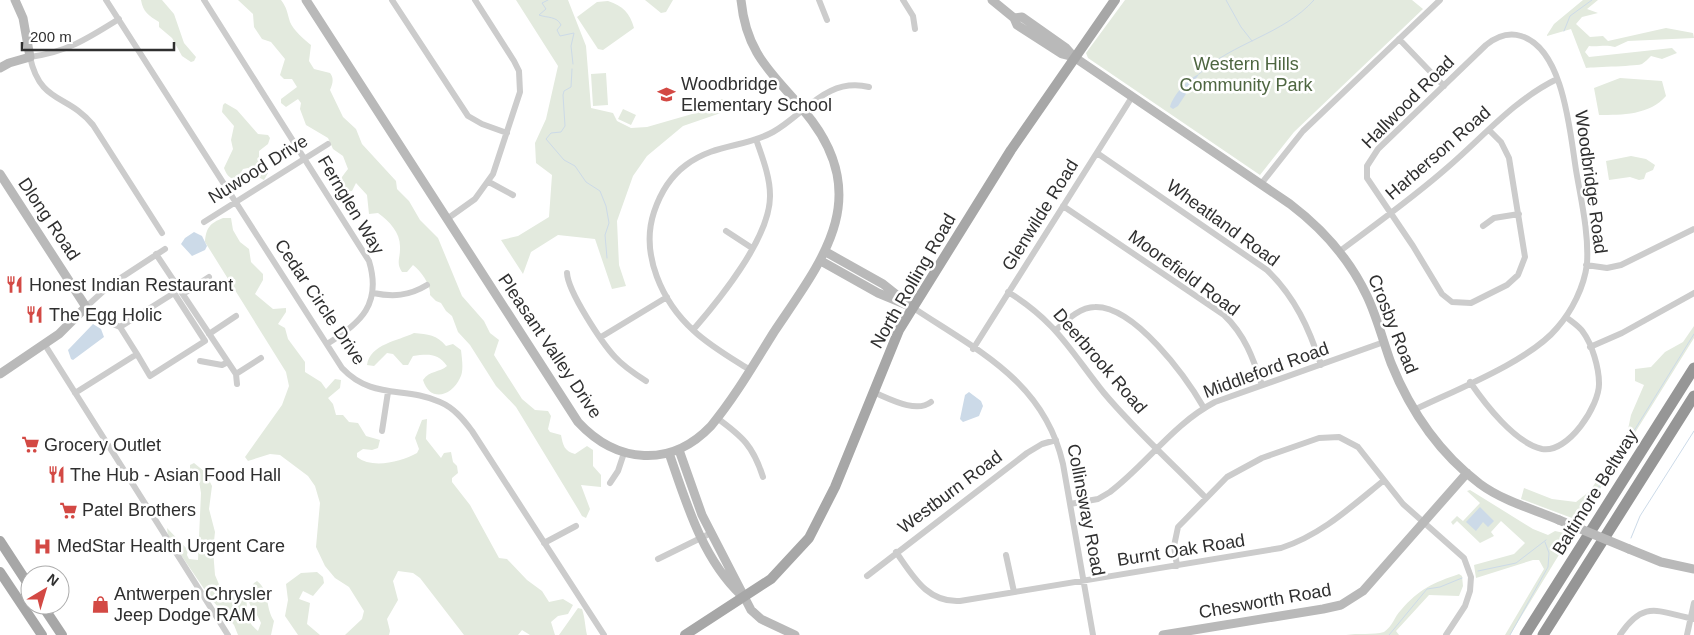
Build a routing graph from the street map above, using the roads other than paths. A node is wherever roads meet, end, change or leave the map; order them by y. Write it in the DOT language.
graph roads {
  1 [pos="16,0"];
  2 [pos="106,0"];
  3 [pos="204,0"];
  4 [pos="306,0"];
  5 [pos="392,0"];
  6 [pos="475,0"];
  7 [pos="741,0"];
  8 [pos="820,0"];
  9 [pos="903,0"];
  10 [pos="992,0"];
  11 [pos="1115,0"];
  12 [pos="1437,1"];
  13 [pos="118,19"];
  14 [pos="827,20"];
  15 [pos="915,29"];
  16 [pos="1518,35"];
  17 [pos="1399,40"];
  18 [pos="30,57"];
  19 [pos="1074,57"];
  20 [pos="0,68"];
  21 [pos="1557,79"];
  22 [pos="1444,86"];
  23 [pos="869,87"];
  24 [pos="1132,97"];
  25 [pos="803,109"];
  26 [pos="1489,130"];
  27 [pos="507,133"];
  28 [pos="756,139"];
  29 [pos="328,144"];
  30 [pos="1096,153"];
  31 [pos="305,158"];
  32 [pos="0,174"];
  33 [pos="489,182"];
  34 [pos="1261,184"];
  35 [pos="512,195"];
  36 [pos="236,202"];
  37 [pos="1063,206"];
  38 [pos="1390,214"];
  39 [pos="1518,214"];
  40 [pos="448,219"];
  41 [pos="204,222"];
  42 [pos="1483,226"];
  43 [pos="1694,229"];
  44 [pos="726,231"];
  45 [pos="162,233"];
  46 [pos="752,248"];
  47 [pos="165,249"];
  48 [pos="826,252"];
  49 [pos="1340,252"];
  50 [pos="156,254"];
  51 [pos="821,261"];
  52 [pos="1586,265"];
  53 [pos="567,273"];
  54 [pos="209,277"];
  55 [pos="427,285"];
  56 [pos="1008,292"];
  57 [pos="373,293"];
  58 [pos="1694,293"];
  59 [pos="183,294"];
  60 [pos="667,297"];
  61 [pos="86,307"];
  62 [pos="912,307"];
  63 [pos="236,316"];
  64 [pos="1566,317"];
  65 [pos="120,327"];
  66 [pos="693,330"];
  67 [pos="1056,330"];
  68 [pos="209,334"];
  69 [pos="601,337"];
  70 [pos="1384,342"];
  71 [pos="327,344"];
  72 [pos="45,345"];
  73 [pos="1590,347"];
  74 [pos="973,348"];
  75 [pos="137,354"];
  76 [pos="261,358"];
  77 [pos="200,361"];
  78 [pos="228,362"];
  79 [pos="1321,365"];
  80 [pos="1694,368"];
  81 [pos="750,370"];
  82 [pos="0,374"];
  83 [pos="236,374"];
  84 [pos="646,381"];
  85 [pos="1470,382"];
  86 [pos="237,384"];
  87 [pos="1262,385"];
  88 [pos="388,392"];
  89 [pos="873,392"];
  90 [pos="75,393"];
  91 [pos="1693,399"];
  92 [pos="931,402"];
  93 [pos="1204,408"];
  94 [pos="1414,410"];
  95 [pos="717,418"];
  96 [pos="382,431"];
  97 [pos="1056,440"];
  98 [pos="1157,448"];
  99 [pos="679,450"];
  100 [pos="624,452"];
  101 [pos="669,453"];
  102 [pos="1467,474"];
  103 [pos="763,477"];
  104 [pos="1383,481"];
  105 [pos="610,483"];
  106 [pos="1205,497"];
  107 [pos="1070,504"];
  108 [pos="1423,523"];
  109 [pos="576,526"];
  110 [pos="710,533"];
  111 [pos="701,538"];
  112 [pos="0,542"];
  113 [pos="544,542"];
  114 [pos="896,552"];
  115 [pos="1006,555"];
  116 [pos="658,559"];
  117 [pos="1177,566"];
  118 [pos="1694,569"];
  119 [pos="20,572"];
  120 [pos="1,575"];
  121 [pos="867,576"];
  122 [pos="1083,580"];
  123 [pos="1014,592"];
  124 [pos="744,599"];
  125 [pos="1694,603"];
  126 [pos="49,615"];
  127 [pos="1693,619"];
  128 [pos="780,632"];
  129 [pos="1185,633"];
  130 [pos="42,635"];
  131 [pos="62,635"];
  132 [pos="228,635"];
  133 [pos="604,635"];
  134 [pos="685,635"];
  135 [pos="795,635"];
  136 [pos="1093,635"];
  137 [pos="1163,635"];
  138 [pos="1446,635"];
  139 [pos="1525,635"];
  140 [pos="1543,635"];
  141 [pos="1620,635"];
  142 [pos="1688,635"];
  1 -- 18 [label="street"];
  2 -- 13 [label="street, Cedar Circle Drive"];
  3 -- 31 [label="street, Fernglen Way"];
  4 -- 40 [label="street, Pleasant Valley Drive"];
  5 -- 27 [label="street"];
  6 -- 27 [label="street"];
  7 -- 25 [label="street, Pleasant Valley Drive"];
  8 -- 14 [label="street"];
  9 -- 15 [label="street"];
  10 -- 19 [label="street, Crosby Road"];
  11 -- 19 [label="main road, North Rolling Road"];
  12 -- 17 [label="street"];
  13 -- 18 [label="street"];
  13 -- 36 [label="street, Cedar Circle Drive"];
  16 -- 21 [label="street, Woodbridge Road"];
  16 -- 22 [label="street, Hallwood Road"];
  17 -- 22 [label="street"];
  17 -- 34 [label="street"];
  18 -- 20 [label="street"];
  18 -- 45 [label="street"];
  19 -- 24 [label="street, Crosby Road"];
  19 -- 62 [label="main road, North Rolling Road"];
  21 -- 26 [label="street, Harberson Road"];
  21 -- 52 [label="street, Woodbridge Road"];
  22 -- 38 [label="street, Hallwood Road"];
  23 -- 25 [label="street"];
  24 -- 30 [label="street, Glenwilde Road"];
  24 -- 34 [label="street, Crosby Road"];
  25 -- 28 [label="street"];
  25 -- 48 [label="street, Pleasant Valley Drive"];
  26 -- 38 [label="street, Harberson Road"];
  26 -- 39 [label="street"];
  27 -- 33 [label="street"];
  28 -- 46 [label="street"];
  28 -- 60 [label="street"];
  29 -- 31 [label="street, Nuwood Drive"];
  30 -- 37 [label="street, Glenwilde Road"];
  30 -- 79 [label="street, Wheatland Road"];
  31 -- 36 [label="street, Nuwood Drive"];
  31 -- 57 [label="street, Fernglen Way"];
  32 -- 61 [label="street, Dlong Road"];
  33 -- 35 [label="street"];
  33 -- 40 [label="street"];
  34 -- 49 [label="street, Crosby Road"];
  36 -- 41 [label="street, Nuwood Drive"];
  36 -- 71 [label="street, Cedar Circle Drive"];
  37 -- 56 [label="street, Glenwilde Road"];
  37 -- 87 [label="street, Moorefield Road"];
  38 -- 39 [label="street, Hallwood Road"];
  38 -- 49 [label="street, Harberson Road"];
  39 -- 42 [label="street"];
  40 -- 100 [label="street, Pleasant Valley Drive"];
  43 -- 52 [label="street"];
  44 -- 46 [label="street"];
  46 -- 66 [label="street"];
  47 -- 50 [label="street"];
  48 -- 51 [label="street, Pleasant Valley Drive"];
  48 -- 62 [label="street, Collinsway Road"];
  49 -- 70 [label="street, Crosby Road"];
  50 -- 59 [label="street"];
  50 -- 61 [label="street"];
  51 -- 62 [label="street, Collinsway Road"];
  51 -- 81 [label="street, Pleasant Valley Drive"];
  52 -- 64 [label="street, Woodbridge Road"];
  53 -- 69 [label="street"];
  54 -- 59 [label="street"];
  55 -- 57 [label="street"];
  56 -- 67 [label="street, Deerbrook Road"];
  56 -- 74 [label="street, Glenwilde Road"];
  57 -- 71 [label="street"];
  58 -- 73 [label="street"];
  59 -- 68 [label="street"];
  60 -- 66 [label="street"];
  60 -- 69 [label="street"];
  61 -- 65 [label="street"];
  61 -- 72 [label="street"];
  62 -- 74 [label="street, Collinsway Road"];
  62 -- 89 [label="main road, North Rolling Road"];
  63 -- 68 [label="street"];
  64 -- 73 [label="street"];
  64 -- 85 [label="street, Woodbridge Road"];
  65 -- 75 [label="street"];
  65 -- 75 [label="street"];
  66 -- 81 [label="street"];
  67 -- 93 [label="street"];
  67 -- 98 [label="street, Deerbrook Road"];
  68 -- 78 [label="street"];
  69 -- 84 [label="street"];
  70 -- 79 [label="street, Middleford Road"];
  70 -- 94 [label="street, Crosby Road"];
  71 -- 88 [label="street, Cedar Circle Drive"];
  72 -- 82 [label="street"];
  72 -- 90 [label="street"];
  73 -- 85 [label="street"];
  74 -- 97 [label="street, Collinsway Road"];
  75 -- 90 [label="street"];
  76 -- 83 [label="street"];
  77 -- 78 [label="street"];
  78 -- 83 [label="street"];
  79 -- 87 [label="street, Middleford Road"];
  80 -- 139 [label="highway, Baltimore Beltway"];
  81 -- 95 [label="street, Pleasant Valley Drive"];
  83 -- 86 [label="street"];
  85 -- 94 [label="street, Woodbridge Road"];
  87 -- 93 [label="street, Middleford Road"];
  88 -- 96 [label="street"];
  88 -- 113 [label="street, Cedar Circle Drive"];
  89 -- 92 [label="street"];
  89 -- 124 [label="main road, North Rolling Road"];
  90 -- 132 [label="street"];
  91 -- 140 [label="highway, Baltimore Beltway"];
  93 -- 98 [label="street, Middleford Road"];
  94 -- 102 [label="street, Crosby Road"];
  95 -- 99 [label="street, Pleasant Valley Drive"];
  95 -- 103 [label="street"];
  97 -- 107 [label="street, Collinsway Road"];
  97 -- 114 [label="street, Westburn Road"];
  98 -- 106 [label="street, Deerbrook Road"];
  98 -- 107 [label="street, Middleford Road"];
  99 -- 101 [label="street, Pleasant Valley Drive"];
  99 -- 110 [label="street"];
  100 -- 101 [label="street, Pleasant Valley Drive"];
  100 -- 105 [label="street"];
  101 -- 111 [label="street"];
  102 -- 108 [label="street, Chesworth Road"];
  102 -- 118 [label="street, Crosby Road, bridge"];
  104 -- 106 [label="street"];
  104 -- 108 [label="street"];
  104 -- 117 [label="street, Burnt Oak Road"];
  106 -- 117 [label="street"];
  107 -- 122 [label="street, Collinsway Road"];
  108 -- 129 [label="street, Chesworth Road"];
  108 -- 138 [label="street"];
  109 -- 113 [label="street"];
  110 -- 111 [label="street"];
  110 -- 124 [label="street"];
  111 -- 116 [label="street"];
  111 -- 124 [label="street"];
  112 -- 119 [label="main road"];
  113 -- 133 [label="street, Cedar Circle Drive"];
  114 -- 121 [label="street, Westburn Road"];
  114 -- 123 [label="street, Burnt Oak Road"];
  115 -- 123 [label="street"];
  117 -- 122 [label="street, Burnt Oak Road"];
  120 -- 130 [label="main road"];
  122 -- 123 [label="street, Burnt Oak Road"];
  122 -- 136 [label="street, Collinsway Road"];
  124 -- 128 [label="street"];
  124 -- 134 [label="main road, North Rolling Road"];
  125 -- 127 [label="street"];
  126 -- 131 [label="main road"];
  127 -- 141 [label="street"];
  127 -- 142 [label="street"];
  128 -- 135 [label="street"];
  129 -- 137 [label="street, Chesworth Road"];
}
